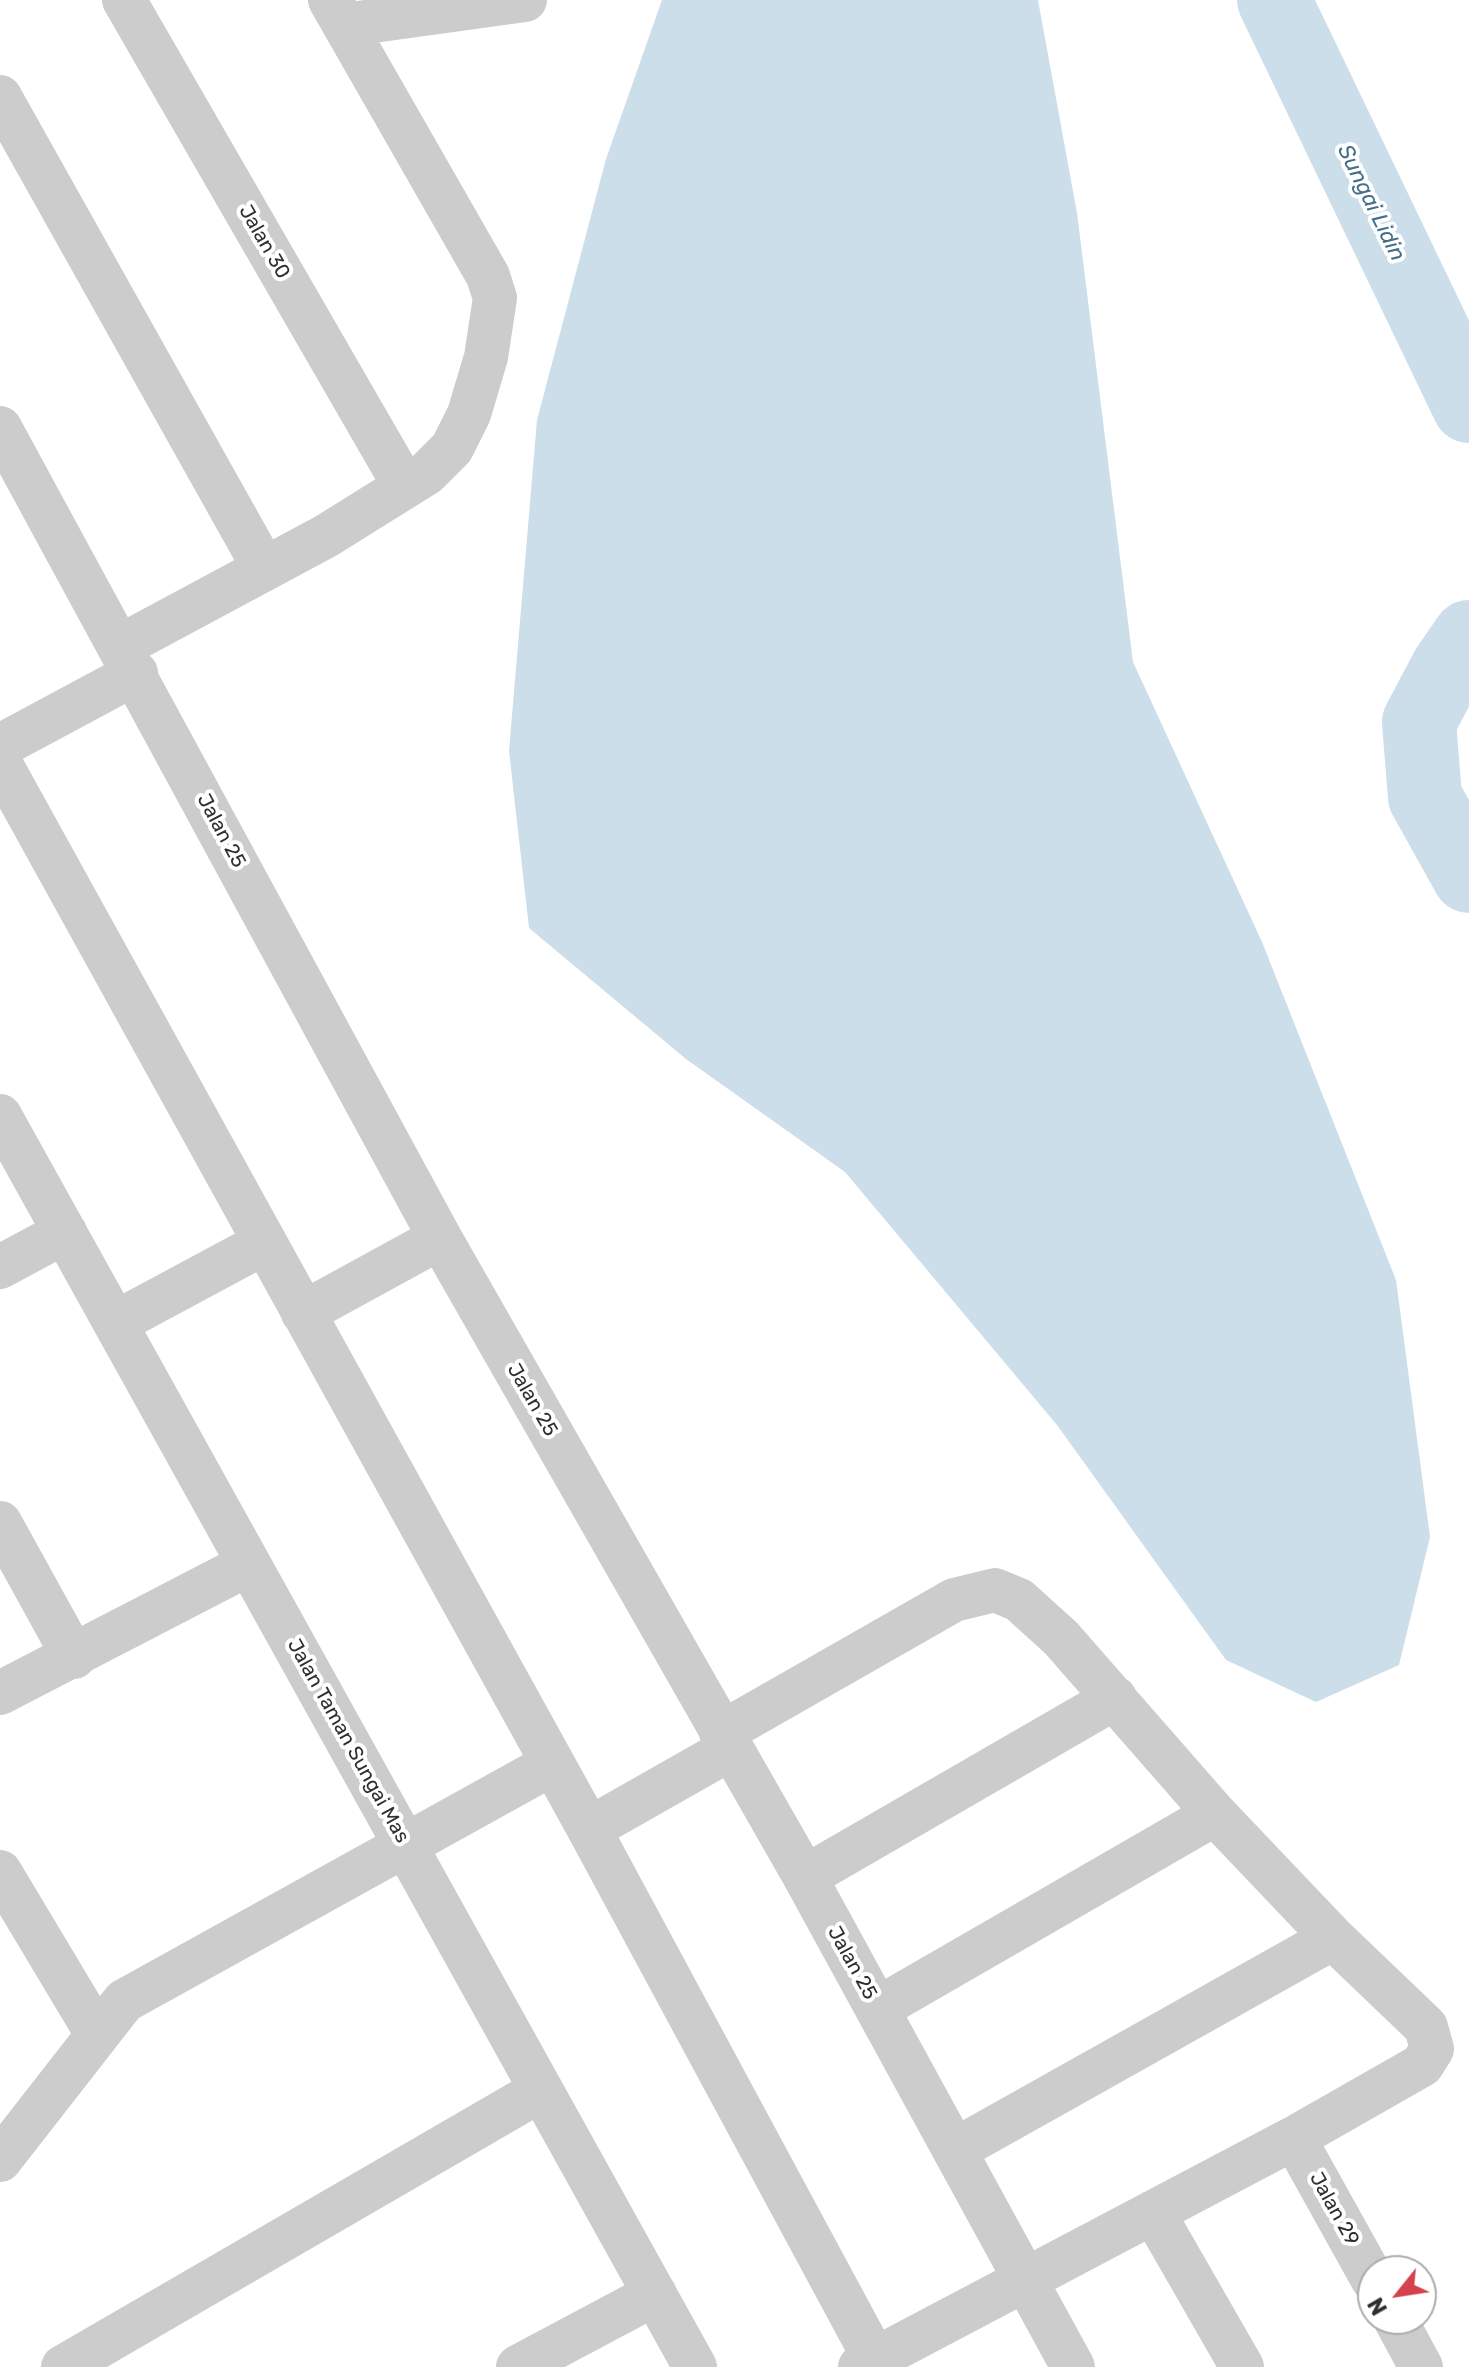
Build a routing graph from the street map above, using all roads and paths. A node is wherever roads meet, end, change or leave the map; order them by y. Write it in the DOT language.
graph roads {
  1 [pos="124,0"];
  2 [pos="525,0"];
  3 [pos="337,12"];
  4 [pos="0,97"];
  5 [pos="0,428"];
  6 [pos="404,485"];
  7 [pos="264,568"];
  8 [pos="128,659"];
  9 [pos="0,746"];
  10 [pos="0,763"];
  11 [pos="0,1116"];
  12 [pos="65,1232"];
  13 [pos="440,1238"];
  14 [pos="264,1243"];
  15 [pos="0,1267"];
  16 [pos="303,1313"];
  17 [pos="117,1322"];
  18 [pos="0,1523"];
  19 [pos="249,1564"];
  20 [pos="74,1657"];
  21 [pos="0,1693"];
  22 [pos="1115,1698"];
  23 [pos="726,1741"];
  24 [pos="552,1764"];
  25 [pos="1215,1814"];
  26 [pos="589,1829"];
  27 [pos="407,1846"];
  28 [pos="1,1875"];
  29 [pos="805,1877"];
  30 [pos="1333,1938"];
  31 [pos="877,2009"];
  32 [pos="97,2034"];
  33 [pos="541,2090"];
  34 [pos="1294,2138"];
  35 [pos="955,2150"];
  36 [pos="0,2160"];
  37 [pos="1153,2212"];
  38 [pos="1359,2255"];
  39 [pos="1024,2279"];
  40 [pos="655,2294"];
  41 [pos="1404,2335"];
  42 [pos="83,2362"];
  43 [pos="871,2364"];
  44 [pos="518,2367"];
  45 [pos="695,2367"];
  46 [pos="1073,2367"];
  47 [pos="1242,2367"];
  48 [pos="1421,2367"];
  1 -- 6 [label="street, Jalan 30"];
  2 -- 3 [label="street"];
  3 -- 6 [label="street"];
  4 -- 7 [label="street"];
  5 -- 8 [label="street, Jalan 25"];
  6 -- 7 [label="street"];
  7 -- 8 [label="street"];
  8 -- 9 [label="street"];
  8 -- 13 [label="street, Jalan 25"];
  10 -- 14 [label="street"];
  11 -- 12 [label="street, Jalan Taman Sungai Mas"];
  12 -- 15 [label="street"];
  12 -- 17 [label="street, Jalan Taman Sungai Mas"];
  13 -- 16 [label="street"];
  13 -- 23 [label="street, Jalan 25"];
  14 -- 16 [label="street"];
  14 -- 17 [label="street"];
  16 -- 24 [label="street"];
  17 -- 19 [label="street, Jalan Taman Sungai Mas"];
  18 -- 20 [label="street"];
  19 -- 20 [label="street"];
  19 -- 27 [label="street, Jalan Taman Sungai Mas"];
  20 -- 21 [label="street"];
  22 -- 23 [label="street"];
  22 -- 25 [label="street"];
  22 -- 29 [label="street"];
  23 -- 26 [label="street"];
  23 -- 29 [label="street, Jalan 25"];
  24 -- 26 [label="street"];
  24 -- 27 [label="street"];
  25 -- 30 [label="street"];
  25 -- 31 [label="street"];
  26 -- 43 [label="street"];
  27 -- 32 [label="street"];
  27 -- 33 [label="street, Jalan Taman Sungai Mas"];
  28 -- 32 [label="street"];
  29 -- 31 [label="street, Jalan 25"];
  30 -- 34 [label="street"];
  30 -- 35 [label="street"];
  31 -- 35 [label="street, Jalan 25"];
  32 -- 36 [label="street"];
  33 -- 40 [label="street, Jalan Taman Sungai Mas"];
  33 -- 42 [label="street"];
  34 -- 37 [label="street"];
  34 -- 38 [label="street, Jalan 29"];
  35 -- 39 [label="street, Jalan 25"];
  37 -- 39 [label="street"];
  37 -- 47 [label="street"];
  39 -- 43 [label="street"];
  39 -- 46 [label="street, Jalan 25"];
  40 -- 44 [label="street"];
  40 -- 45 [label="street, Jalan Taman Sungai Mas"];
  41 -- 48 [label="street"];
}
